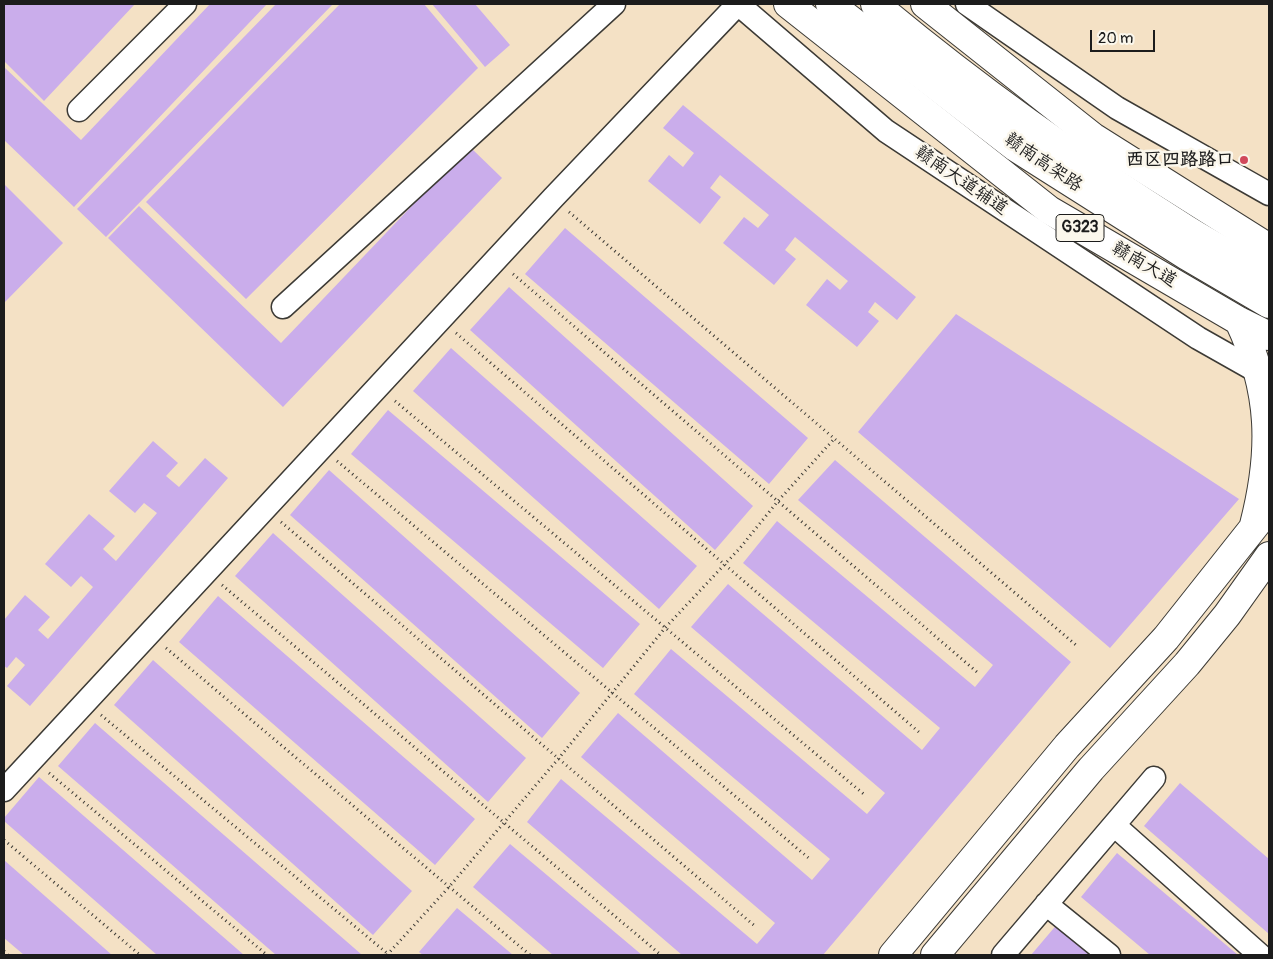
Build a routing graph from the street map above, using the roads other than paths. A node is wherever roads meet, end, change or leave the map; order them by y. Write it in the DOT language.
graph roads {
  1 [pos="185,4"];
  2 [pos="614,4"];
  3 [pos="738,4"];
  4 [pos="788,4"];
  5 [pos="830,4"];
  6 [pos="875,4"];
  7 [pos="925,4"];
  8 [pos="967,4"];
  9 [pos="79,110"];
  10 [pos="1269,194"];
  11 [pos="1269,248"];
  12 [pos="1269,276"];
  13 [pos="1269,304"];
  14 [pos="283,307"];
  15 [pos="1239,321"];
  16 [pos="1269,336"];
  17 [pos="1265,376"];
  18 [pos="1261,518"];
  19 [pos="1269,556"];
  20 [pos="1154,778"];
  21 [pos="4,790"];
  22 [pos="1114,825"];
  23 [pos="1046,904"];
  24 [pos="893,955"];
  25 [pos="935,955"];
  26 [pos="1003,955"];
  27 [pos="1110,955"];
  28 [pos="1260,955"];
  1 -- 9 [label="street"];
  2 -- 14 [label="street"];
  3 -- 17 [label="street, 赣南大道辅道"];
  3 -- 21 [label="street"];
  4 -- 15 [label="main road, 赣南大道 / G323"];
  5 -- 13 [label="main road, 赣南高架路"];
  6 -- 12 [label="main road, 赣南高架路"];
  7 -- 11 [label="main road"];
  8 -- 10 [label="street"];
  15 -- 16 [label="main road, 赣南大道 / G323"];
  15 -- 17 [label="main road"];
  17 -- 18 [label="main road"];
  18 -- 24 [label="main road"];
  19 -- 25 [label="main road"];
  20 -- 22 [label="street"];
  22 -- 23 [label="street"];
  22 -- 28 [label="street"];
  23 -- 26 [label="street"];
  23 -- 27 [label="street"];
}
